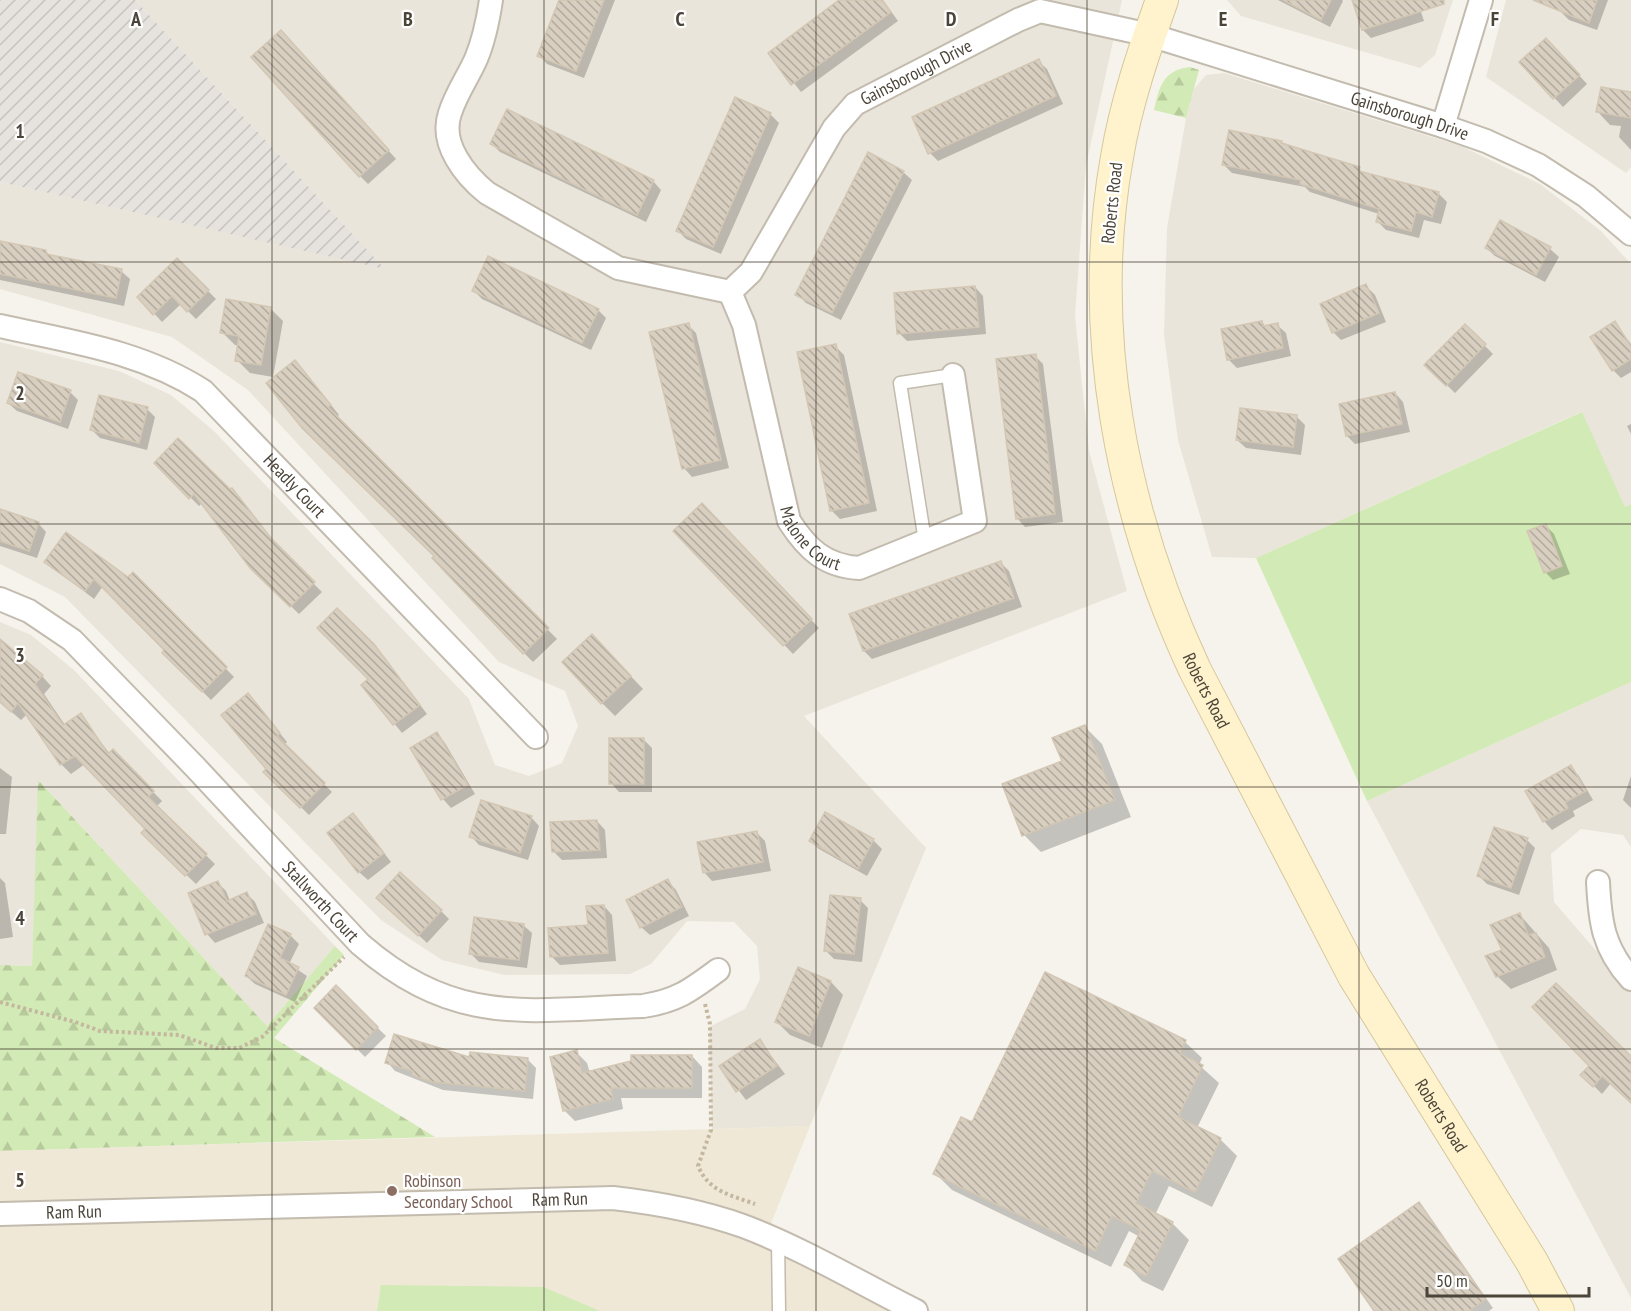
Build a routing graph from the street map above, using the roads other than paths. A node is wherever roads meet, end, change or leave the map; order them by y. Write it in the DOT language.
graph roads {
  1 [pos="491,0"];
  2 [pos="1162,0"];
  3 [pos="1481,0"];
  4 [pos="1039,6"];
  5 [pos="1150,35"];
  6 [pos="1443,126"];
  7 [pos="1631,234"];
  8 [pos="730,292"];
  9 [pos="0,326"];
  10 [pos="953,375"];
  11 [pos="925,542"];
  12 [pos="0,599"];
  13 [pos="536,737"];
  14 [pos="1598,882"];
  15 [pos="709,976"];
  16 [pos="1631,979"];
  17 [pos="0,1214"];
  18 [pos="778,1241"];
  19 [pos="779,1311"];
  20 [pos="916,1311"];
  21 [pos="1557,1311"];
  1 -- 8 [label="street"];
  2 -- 5 [label="main road, Roberts Road"];
  3 -- 6 [label="street"];
  4 -- 5 [label="street, Gainsborough Drive"];
  4 -- 8 [label="street, Gainsborough Drive"];
  5 -- 6 [label="street, Gainsborough Drive"];
  5 -- 21 [label="main road, Roberts Road"];
  6 -- 7 [label="street, Gainsborough Drive"];
  8 -- 11 [label="street, Malone Court"];
  9 -- 13 [label="street, Headly Court"];
  10 -- 11 [label="street, Malone Court"];
  10 -- 11 [label="lane"];
  12 -- 15 [label="street, Stallworth Court"];
  14 -- 16 [label="street"];
  17 -- 18 [label="street, Ram Run"];
  18 -- 19 [label="lane"];
  18 -- 20 [label="street, Ram Run"];
}
